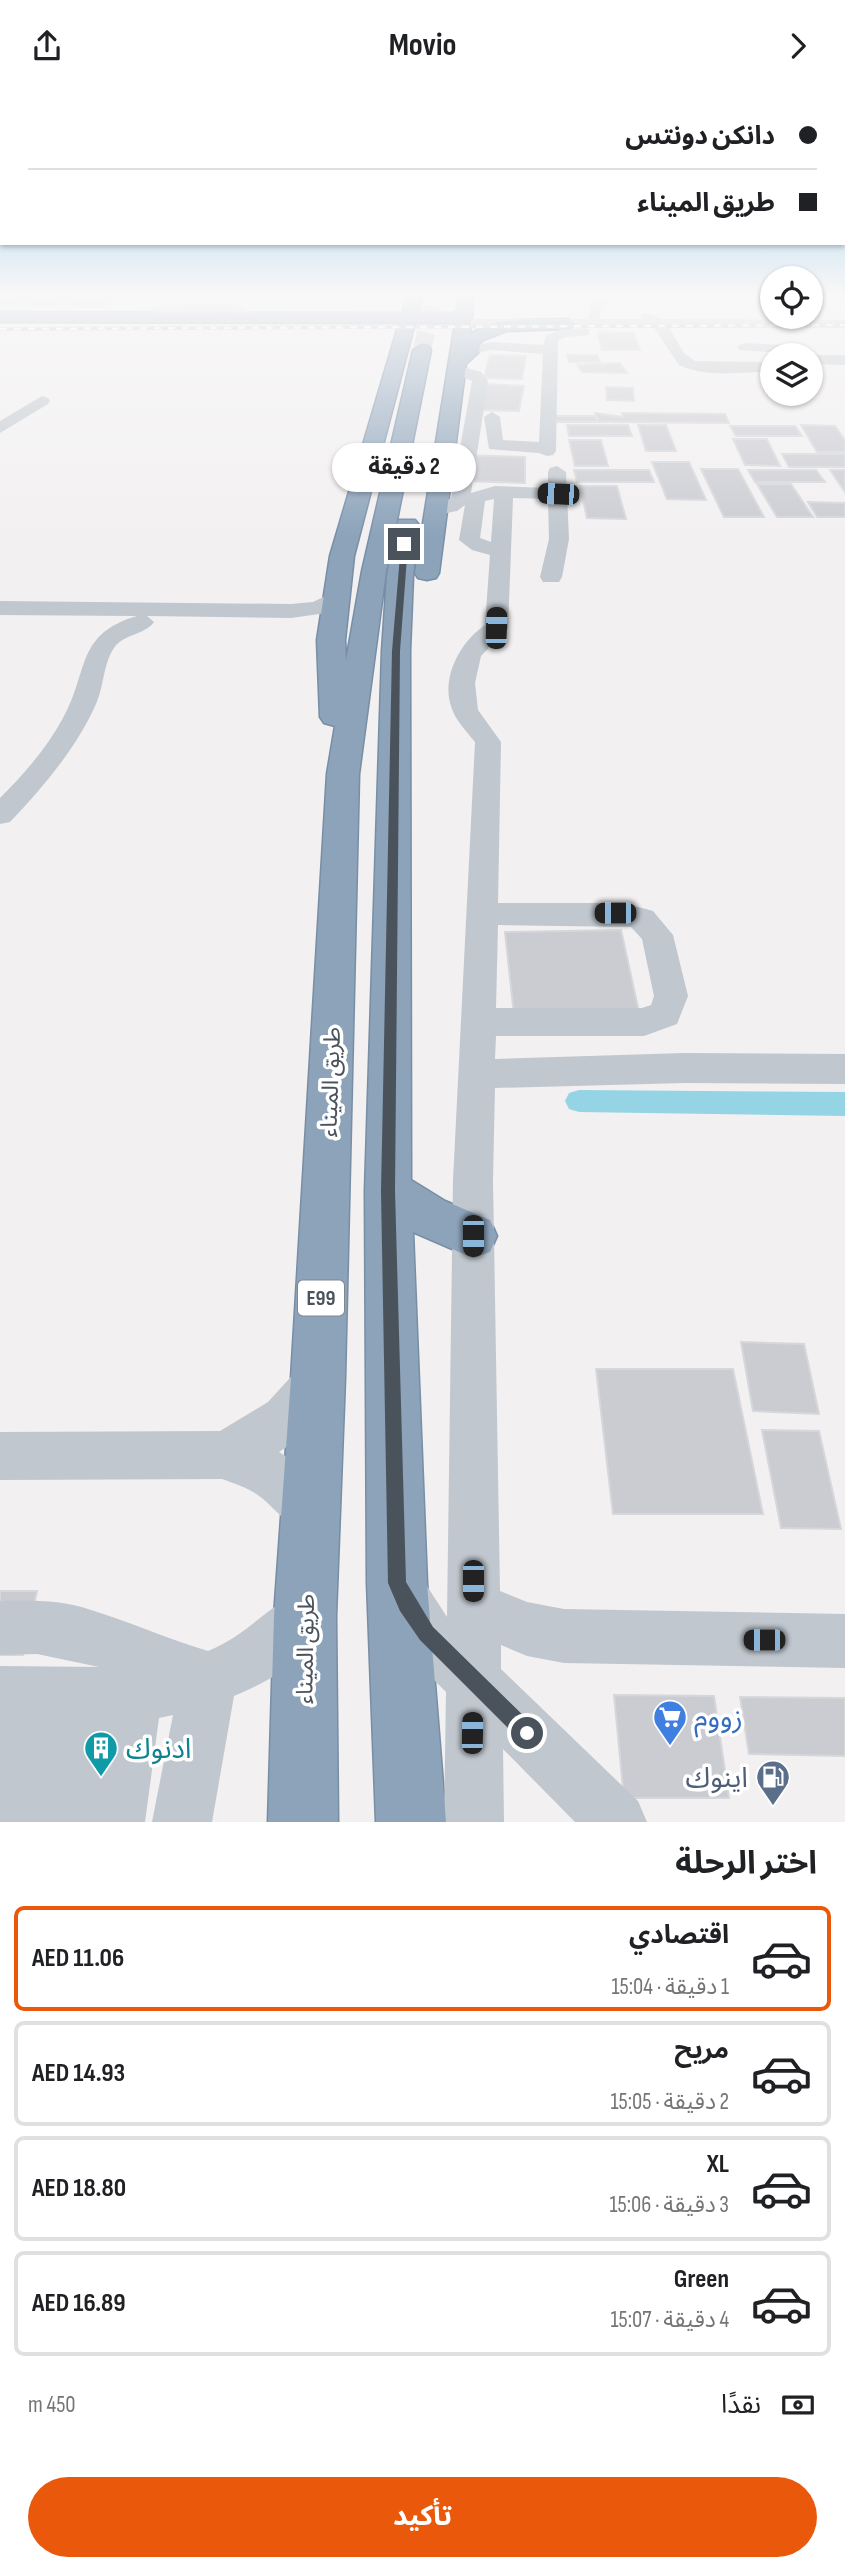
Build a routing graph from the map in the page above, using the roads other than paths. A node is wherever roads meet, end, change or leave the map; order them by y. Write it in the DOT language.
graph roads {
  1 [pos="392,375"];
  2 [pos="442,375"];
  3 [pos="445,375"];
  4 [pos="447,375"];
  5 [pos="474,375"];
  6 [pos="549,375"];
  7 [pos="42,401"];
  8 [pos="474,417"];
  9 [pos="0,428"];
  10 [pos="550,453"];
  11 [pos="462,484"];
  12 [pos="558,491"];
  13 [pos="504,492"];
  14 [pos="436,509"];
  15 [pos="498,550"];
  16 [pos="551,577"];
  17 [pos="336,598"];
  18 [pos="0,608"];
  19 [pos="0,620"];
  20 [pos="80,621"];
  21 [pos="142,622"];
  22 [pos="332,633"];
  23 [pos="102,645"];
  24 [pos="396,694"];
  25 [pos="343,774"];
  26 [pos="0,815"];
  27 [pos="481,913"];
  28 [pos="478,1022"];
  29 [pos="845,1069"];
  30 [pos="476,1074"];
  31 [pos="388,1191"];
  32 [pos="473,1236"];
  33 [pos="318,1378"];
  34 [pos="222,1455"];
  35 [pos="0,1456"];
  36 [pos="310,1511"];
  37 [pos="397,1583"];
  38 [pos="473,1607"];
  39 [pos="305,1616"];
  40 [pos="0,1629"];
  41 [pos="845,1641"];
  42 [pos="210,1679"];
  43 [pos="473,1680"];
  44 [pos="64,1694"];
  45 [pos="5,1822"];
  46 [pos="64,1822"];
  47 [pos="115,1822"];
  48 [pos="182,1822"];
  49 [pos="303,1822"];
  50 [pos="411,1822"];
  51 [pos="474,1822"];
  52 [pos="617,1822"];
  1 -- 17 [label="highway"];
  2 -- 25 [label="highway, طريق الميناء / E99"];
  3 -- 24 [label="highway"];
  4 -- 14 [label="highway"];
  5 -- 8 [label="street"];
  6 -- 10 [label="street"];
  7 -- 9 [label="street"];
  8 -- 10 [label="street"];
  8 -- 11 [label="street"];
  10 -- 12 [label="street"];
  11 -- 12 [label="street"];
  11 -- 14 [label="street"];
  12 -- 13 [label="street"];
  12 -- 16 [label="street"];
  13 -- 15 [label="street"];
  13 -- 15 [label="street"];
  14 -- 24 [label="highway"];
  15 -- 27 [label="street"];
  17 -- 18 [label="street"];
  17 -- 22 [label="highway"];
  19 -- 20 [label="street"];
  20 -- 21 [label="street"];
  20 -- 23 [label="street"];
  21 -- 22 [label="street"];
  21 -- 23 [label="street"];
  22 -- 25 [label="highway"];
  23 -- 26 [label="street"];
  24 -- 31 [label="highway"];
  25 -- 33 [label="highway, طريق الميناء / E99"];
  27 -- 28 [label="street"];
  27 -- 28 [label="street"];
  28 -- 30 [label="street"];
  29 -- 30 [label="street"];
  30 -- 32 [label="street"];
  31 -- 32 [label="highway"];
  31 -- 37 [label="highway"];
  32 -- 38 [label="street"];
  33 -- 34 [label="street"];
  33 -- 36 [label="highway, طريق الميناء / E99"];
  34 -- 35 [label="street"];
  34 -- 36 [label="street"];
  36 -- 39 [label="highway, طريق الميناء / E99"];
  37 -- 43 [label="street"];
  37 -- 50 [label="highway"];
  38 -- 41 [label="street"];
  38 -- 43 [label="street"];
  39 -- 42 [label="street"];
  39 -- 49 [label="highway, طريق الميناء / E99"];
  40 -- 42 [label="street"];
  42 -- 44 [label="street"];
  42 -- 48 [label="street"];
  43 -- 51 [label="street"];
  43 -- 52 [label="street"];
  44 -- 45 [label="street"];
  44 -- 46 [label="street"];
  44 -- 47 [label="street"];
}
